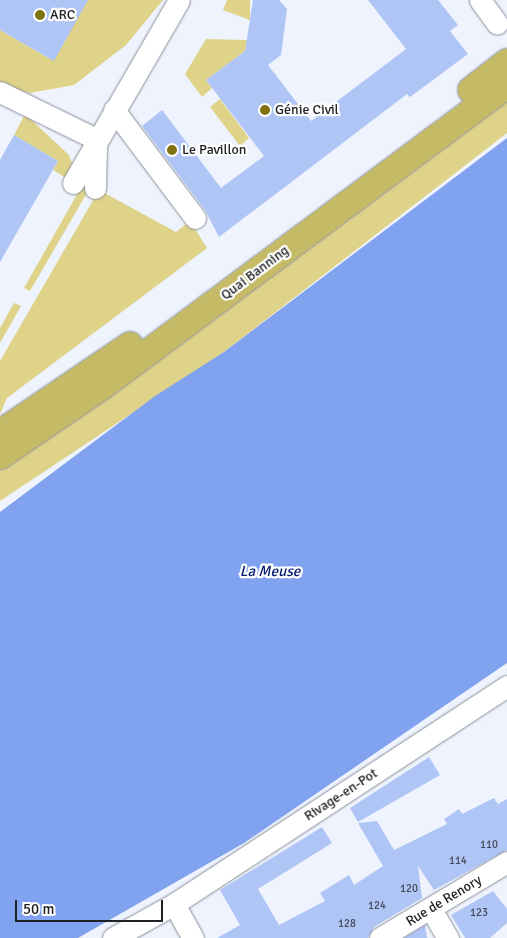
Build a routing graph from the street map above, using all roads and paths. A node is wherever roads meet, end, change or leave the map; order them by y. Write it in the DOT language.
graph roads {
  1 [pos="179,0"];
  2 [pos="480,0"];
  3 [pos="497,23"];
  4 [pos="507,62"];
  5 [pos="507,85"];
  6 [pos="0,92"];
  7 [pos="114,110"];
  8 [pos="96,139"];
  9 [pos="73,183"];
  10 [pos="95,188"];
  11 [pos="195,218"];
  12 [pos="0,433"];
  13 [pos="0,456"];
  14 [pos="507,686"];
  15 [pos="507,862"];
  16 [pos="174,904"];
  17 [pos="431,910"];
  18 [pos="113,938"];
  19 [pos="193,938"];
  20 [pos="380,938"];
  21 [pos="448,938"];
  1 -- 7 [label="street"];
  2 -- 3 [label="street"];
  4 -- 12 [label="main road, Quai Banning"];
  5 -- 13 [label="main road, Quai Banning"];
  6 -- 8 [label="street"];
  7 -- 8 [label="street"];
  7 -- 11 [label="street"];
  8 -- 9 [label="street"];
  8 -- 10 [label="street"];
  14 -- 16 [label="street, Rivage-en-Pot"];
  15 -- 17 [label="street, Rue de Renory"];
  16 -- 18 [label="street, Rivage-en-Pot"];
  16 -- 19 [label="street"];
  17 -- 20 [label="street, Rue de Renory"];
  17 -- 21 [label="street"];
}
